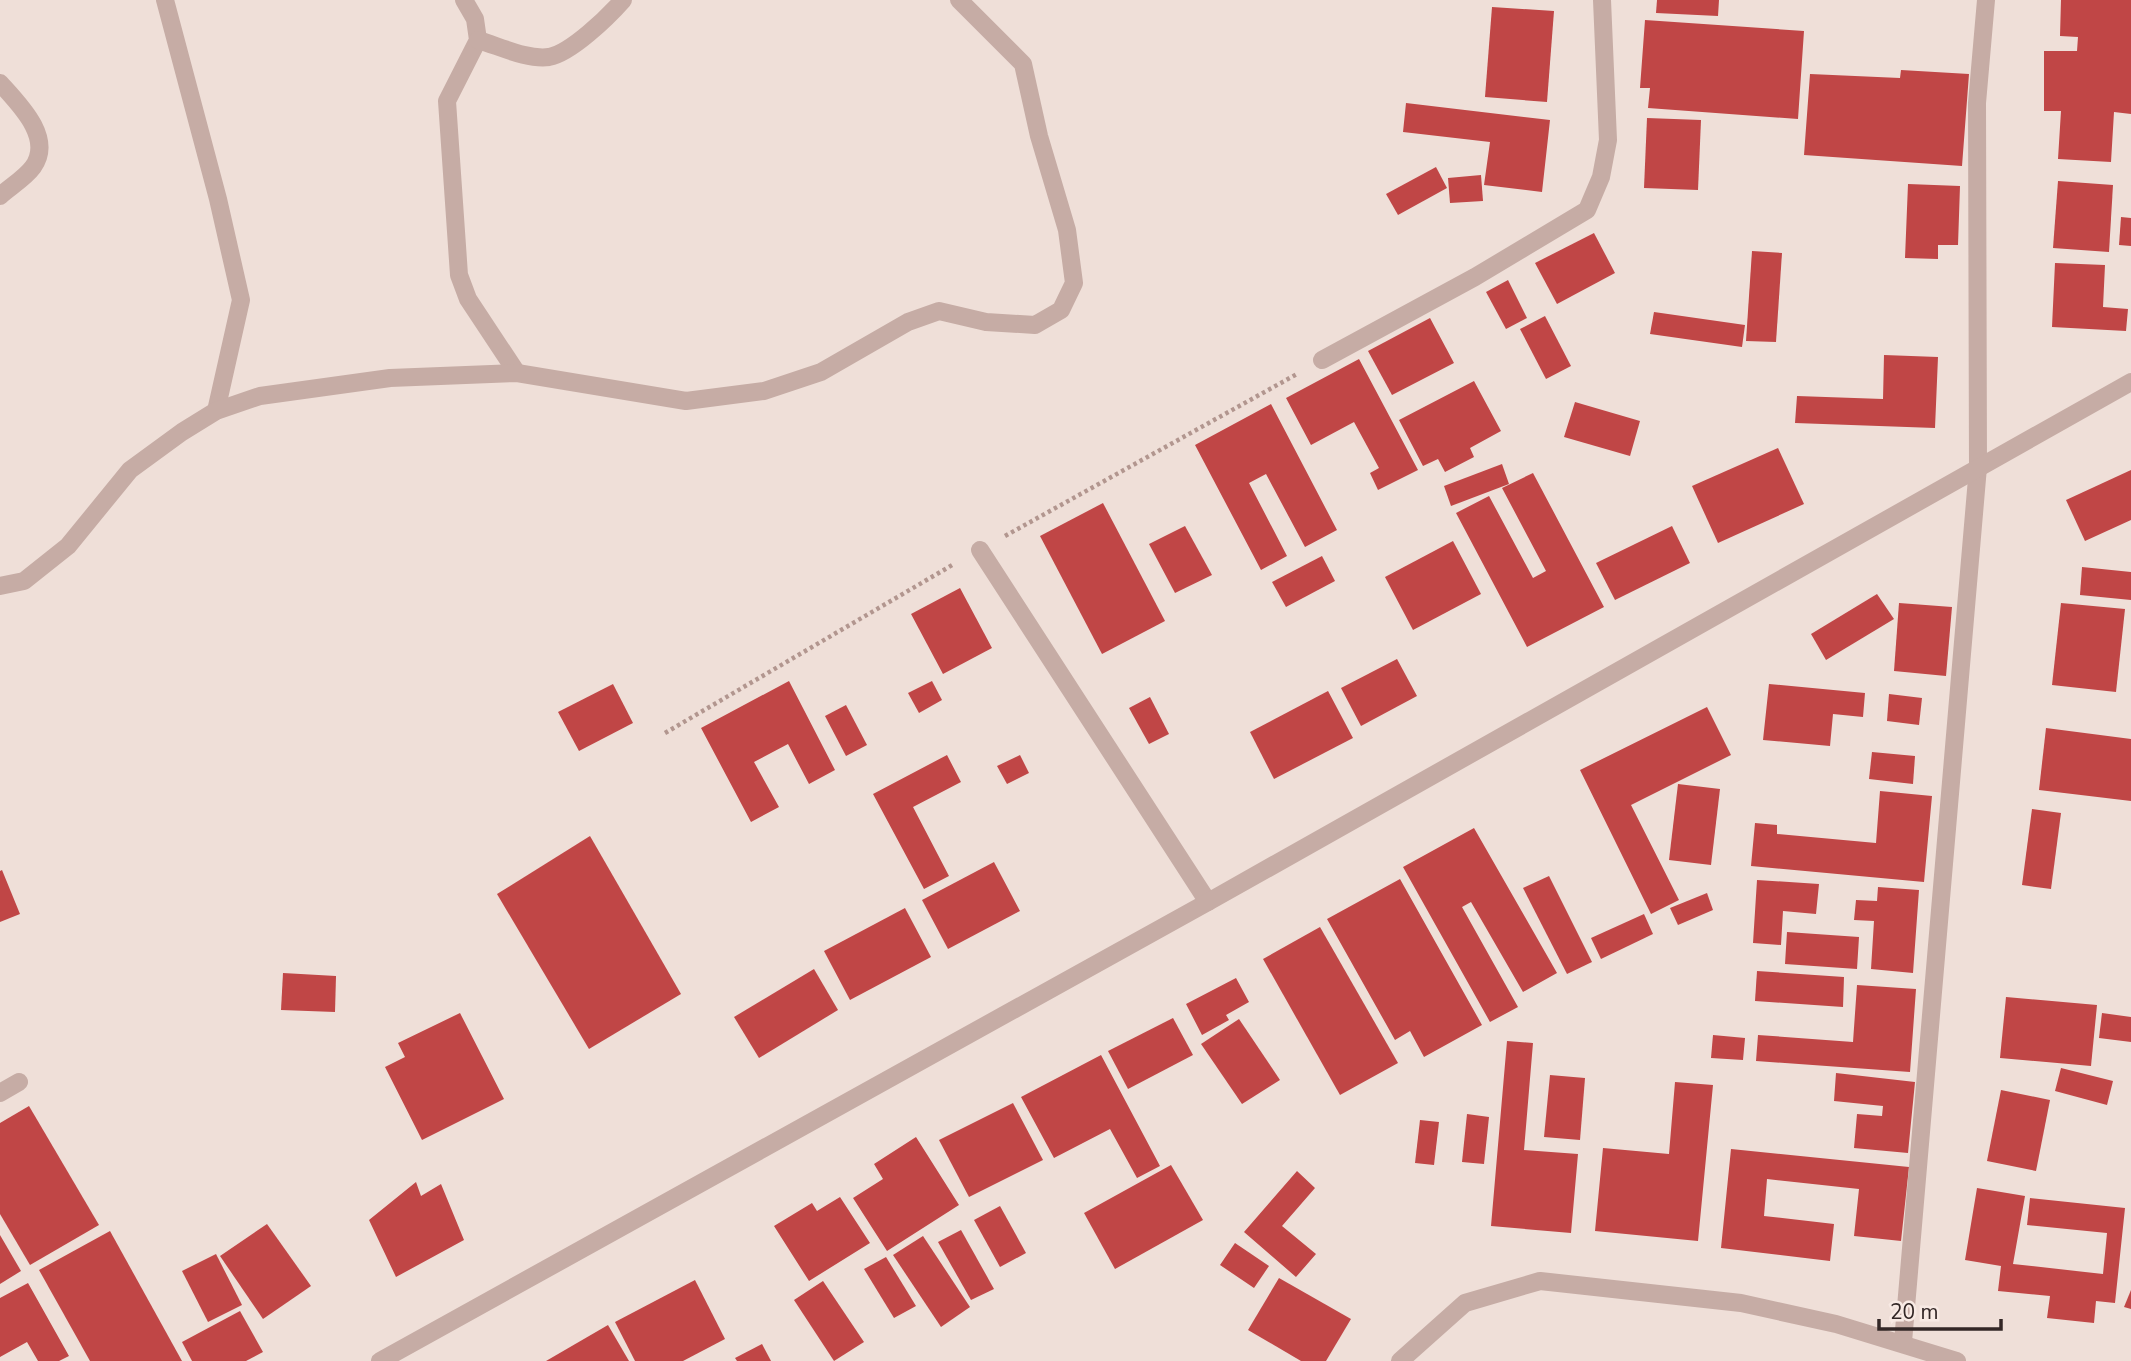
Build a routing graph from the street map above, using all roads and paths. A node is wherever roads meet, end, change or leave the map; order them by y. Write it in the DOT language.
graph roads {
  1 [pos="166,0"];
  2 [pos="464,0"];
  3 [pos="623,0"];
  4 [pos="959,0"];
  5 [pos="1602,0"];
  6 [pos="1986,0"];
  7 [pos="478,40"];
  8 [pos="0,83"];
  9 [pos="0,196"];
  10 [pos="1322,360"];
  11 [pos="517,373"];
  12 [pos="2131,382"];
  13 [pos="216,411"];
  14 [pos="1978,467"];
  15 [pos="980,550"];
  16 [pos="0,586"];
  17 [pos="1208,902"];
  18 [pos="19,1082"];
  19 [pos="0,1093"];
  20 [pos="1902,1342"];
  21 [pos="380,1361"];
  22 [pos="1400,1361"];
  23 [pos="1957,1361"];
  1 -- 13 [label="street"];
  2 -- 7 [label="street"];
  3 -- 7 [label="street"];
  4 -- 11 [label="street"];
  5 -- 10 [label="street"];
  6 -- 14 [label="street"];
  7 -- 11 [label="street"];
  8 -- 9 [label="street"];
  11 -- 13 [label="street"];
  12 -- 14 [label="street"];
  13 -- 16 [label="street"];
  14 -- 17 [label="street"];
  14 -- 20 [label="street"];
  15 -- 17 [label="street"];
  17 -- 21 [label="street"];
  18 -- 19 [label="street"];
  20 -- 22 [label="street"];
  20 -- 23 [label="street"];
}
